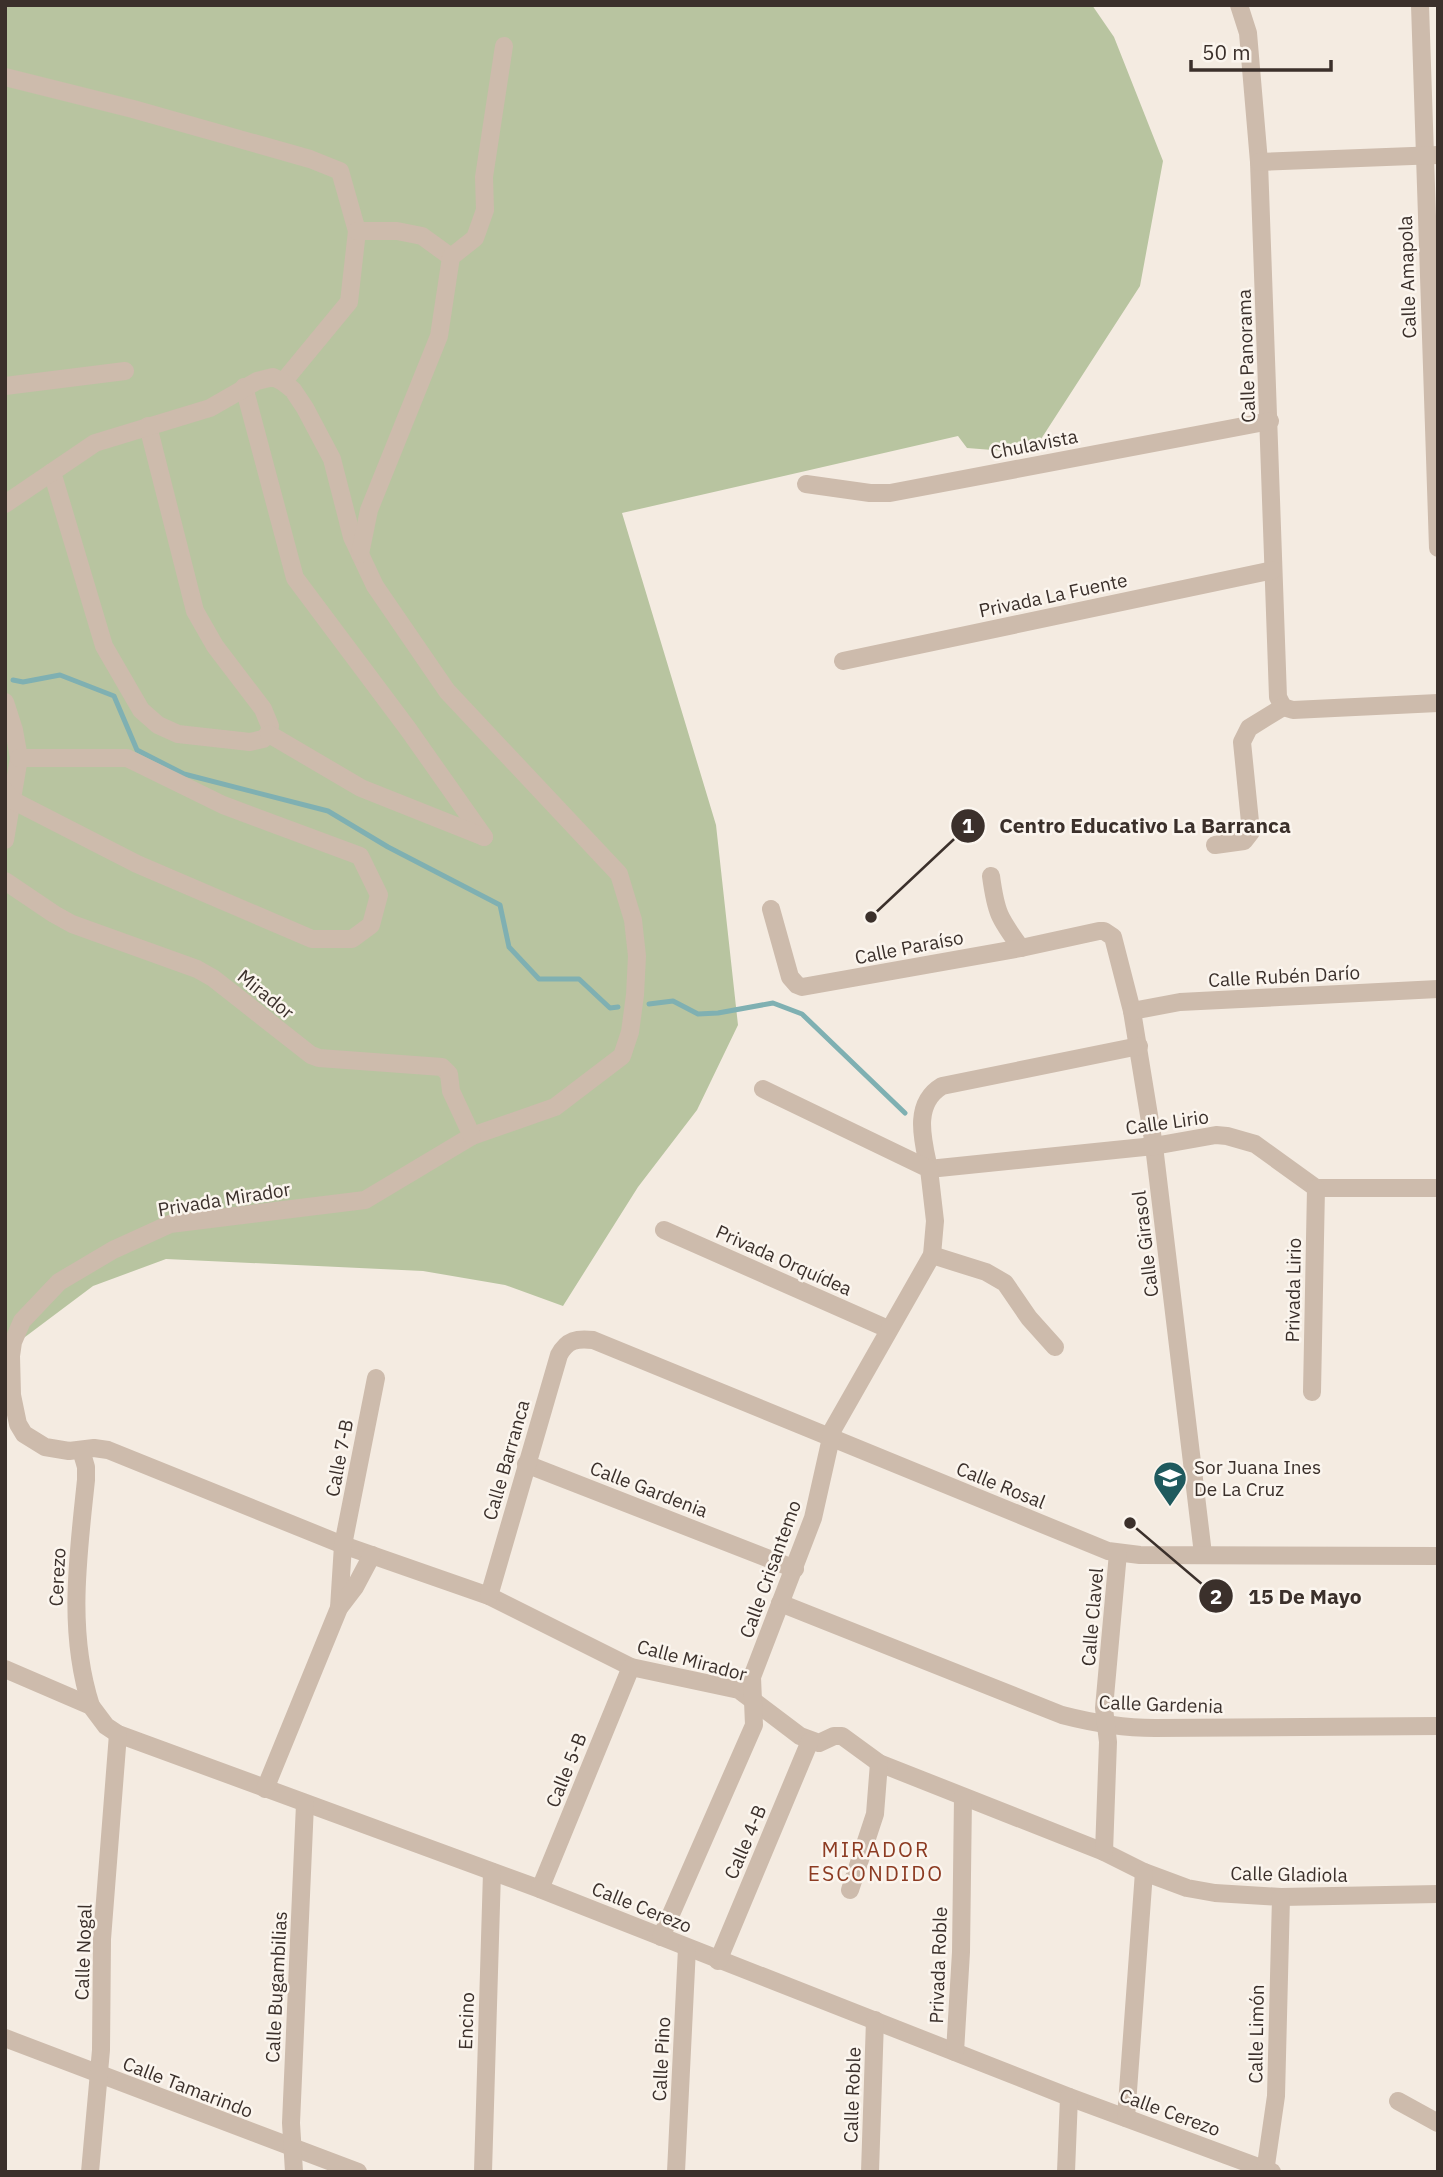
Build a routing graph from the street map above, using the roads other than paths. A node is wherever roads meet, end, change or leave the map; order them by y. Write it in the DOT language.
graph roads {
  1 [pos="1239,5"];
  2 [pos="1420,5"];
  3 [pos="503,46"];
  4 [pos="5,77"];
  5 [pos="1431,155"];
  6 [pos="1259,162"];
  7 [pos="356,231"];
  8 [pos="452,257"];
  9 [pos="125,371"];
  10 [pos="283,382"];
  11 [pos="5,386"];
  12 [pos="244,387"];
  13 [pos="1269,421"];
  14 [pos="148,426"];
  15 [pos="52,472"];
  16 [pos="806,484"];
  17 [pos="5,504"];
  18 [pos="1438,548"];
  19 [pos="360,557"];
  20 [pos="1273,570"];
  21 [pos="843,661"];
  22 [pos="5,702"];
  23 [pos="1438,703"];
  24 [pos="1283,707"];
  25 [pos="269,734"];
  26 [pos="19,758"];
  27 [pos="9,796"];
  28 [pos="5,840"];
  29 [pos="1216,845"];
  30 [pos="990,876"];
  31 [pos="5,881"];
  32 [pos="771,909"];
  33 [pos="1109,933"];
  34 [pos="1021,948"];
  35 [pos="1438,989"];
  36 [pos="1132,1011"];
  37 [pos="1139,1046"];
  38 [pos="763,1089"];
  39 [pos="472,1136"];
  40 [pos="1154,1146"];
  41 [pos="930,1175"];
  42 [pos="1316,1188"];
  43 [pos="1438,1188"];
  44 [pos="664,1230"];
  45 [pos="932,1255"];
  46 [pos="888,1329"];
  47 [pos="572,1340"];
  48 [pos="1055,1347"];
  49 [pos="376,1378"];
  50 [pos="1312,1392"];
  51 [pos="831,1439"];
  52 [pos="81,1450"];
  53 [pos="526,1464"];
  54 [pos="343,1545"];
  55 [pos="1118,1553"];
  56 [pos="372,1555"];
  57 [pos="1203,1555"];
  58 [pos="1438,1556"];
  59 [pos="795,1569"];
  60 [pos="489,1596"];
  61 [pos="780,1603"];
  62 [pos="339,1608"];
  63 [pos="631,1667"];
  64 [pos="5,1670"];
  65 [pos="752,1698"];
  66 [pos="91,1706"];
  67 [pos="1107,1725"];
  68 [pos="1438,1726"];
  69 [pos="118,1734"];
  70 [pos="810,1741"];
  71 [pos="879,1763"];
  72 [pos="265,1789"];
  73 [pos="963,1797"];
  74 [pos="305,1804"];
  75 [pos="1104,1852"];
  76 [pos="492,1872"];
  77 [pos="1144,1872"];
  78 [pos="540,1889"];
  79 [pos="850,1890"];
  80 [pos="1438,1894"];
  81 [pos="1280,1897"];
  82 [pos="661,1937"];
  83 [pos="687,1948"];
  84 [pos="718,1961"];
  85 [pos="875,2020"];
  86 [pos="5,2038"];
  87 [pos="955,2052"];
  88 [pos="99,2075"];
  89 [pos="1069,2097"];
  90 [pos="1398,2101"];
  91 [pos="1126,2118"];
  92 [pos="1438,2123"];
  93 [pos="292,2149"];
  94 [pos="1268,2171"];
  95 [pos="90,2172"];
  96 [pos="294,2172"];
  97 [pos="358,2172"];
  98 [pos="483,2172"];
  99 [pos="676,2172"];
  100 [pos="870,2172"];
  101 [pos="1066,2172"];
  1 -- 6 [label="street, Calle Panorama"];
  2 -- 5 [label="street, Calle Amapola"];
  3 -- 8 [label="street"];
  4 -- 7 [label="street"];
  5 -- 6 [label="street"];
  5 -- 18 [label="street, Calle Amapola"];
  6 -- 13 [label="street, Calle Panorama"];
  7 -- 8 [label="street"];
  7 -- 10 [label="street"];
  8 -- 19 [label="street"];
  9 -- 11 [label="street"];
  10 -- 12 [label="street"];
  10 -- 19 [label="street, Privada Mirador"];
  12 -- 14 [label="street"];
  12 -- 25 [label="street"];
  13 -- 16 [label="street, Chulavista"];
  13 -- 20 [label="street, Calle Panorama"];
  14 -- 15 [label="street"];
  14 -- 25 [label="street"];
  15 -- 17 [label="street"];
  15 -- 25 [label="street"];
  19 -- 39 [label="street, Privada Mirador"];
  20 -- 21 [label="street, Privada La Fuente"];
  20 -- 24 [label="street, Calle Panorama"];
  22 -- 26 [label="street"];
  23 -- 24 [label="street"];
  24 -- 29 [label="street"];
  26 -- 27 [label="street"];
  26 -- 27 [label="street"];
  27 -- 28 [label="street"];
  30 -- 34 [label="street"];
  31 -- 39 [label="street, Mirador"];
  32 -- 34 [label="street, Calle Paraíso"];
  33 -- 34 [label="street, Calle Paraíso"];
  33 -- 36 [label="street, Calle Girasol"];
  35 -- 36 [label="street, Calle Rubén Darío"];
  36 -- 37 [label="street, Calle Girasol"];
  37 -- 40 [label="street, Calle Girasol"];
  37 -- 41 [label="street"];
  38 -- 41 [label="street"];
  39 -- 52 [label="street, Privada Mirador"];
  40 -- 41 [label="street, Calle Lirio"];
  40 -- 42 [label="street, Calle Lirio"];
  40 -- 57 [label="street, Calle Girasol"];
  41 -- 45 [label="street, Calle Crisantemo"];
  42 -- 43 [label="street"];
  42 -- 50 [label="street, Privada Lirio"];
  44 -- 46 [label="street, Privada Orquídea"];
  45 -- 46 [label="street, Calle Crisantemo"];
  45 -- 48 [label="street"];
  46 -- 51 [label="street, Calle Crisantemo"];
  47 -- 51 [label="street, Calle Rosal"];
  47 -- 53 [label="street, Calle Barranca"];
  49 -- 54 [label="street, Calle 7-B"];
  51 -- 55 [label="street, Calle Rosal"];
  51 -- 59 [label="street, Calle Crisantemo"];
  52 -- 54 [label="street, Privada Mirador"];
  52 -- 66 [label="street, Cerezo"];
  53 -- 59 [label="street, Calle Gardenia"];
  53 -- 60 [label="street, Calle Barranca"];
  54 -- 56 [label="street, Privada Mirador"];
  54 -- 62 [label="street"];
  55 -- 57 [label="street, Calle Rosal"];
  55 -- 67 [label="street, Calle Clavel"];
  56 -- 60 [label="street, Calle Mirador"];
  56 -- 62 [label="street"];
  57 -- 58 [label="street, Calle Rosal"];
  59 -- 61 [label="street, Calle Crisantemo"];
  60 -- 63 [label="street, Calle Mirador"];
  61 -- 65 [label="street, Calle Crisantemo"];
  61 -- 67 [label="street, Calle Gardenia"];
  62 -- 72 [label="street"];
  63 -- 65 [label="street, Calle Mirador"];
  63 -- 78 [label="street, Calle 5-B"];
  64 -- 66 [label="street, Calle Cerezo"];
  65 -- 70 [label="street, Calle Mirador"];
  65 -- 82 [label="street, Calle Crisantemo"];
  66 -- 69 [label="street, Calle Cerezo"];
  67 -- 68 [label="street, Calle Gardenia"];
  67 -- 75 [label="street, Calle Clavel"];
  69 -- 72 [label="street, Calle Cerezo"];
  69 -- 88 [label="street, Calle Nogal"];
  70 -- 71 [label="street"];
  70 -- 84 [label="street, Calle 4-B"];
  71 -- 73 [label="street"];
  71 -- 79 [label="street"];
  72 -- 74 [label="street, Calle Cerezo"];
  73 -- 75 [label="street"];
  73 -- 87 [label="street, Privada Roble"];
  74 -- 76 [label="street, Calle Cerezo"];
  74 -- 93 [label="street, Calle Bugambilias"];
  75 -- 77 [label="street"];
  76 -- 78 [label="street, Calle Cerezo"];
  76 -- 98 [label="street, Encino"];
  77 -- 81 [label="street, Calle Gladiola"];
  77 -- 91 [label="street"];
  78 -- 82 [label="street, Calle Cerezo"];
  80 -- 81 [label="street, Calle Gladiola"];
  81 -- 94 [label="street, Calle Limón"];
  82 -- 83 [label="street, Calle Cerezo"];
  83 -- 84 [label="street, Calle Cerezo"];
  83 -- 99 [label="street, Calle Pino"];
  84 -- 85 [label="street, Calle Cerezo"];
  85 -- 87 [label="street, Calle Cerezo"];
  85 -- 100 [label="street, Calle Roble"];
  86 -- 88 [label="street, Calle Tamarindo"];
  87 -- 89 [label="street, Calle Cerezo"];
  88 -- 93 [label="street, Calle Tamarindo"];
  88 -- 95 [label="street, Calle Nogal"];
  89 -- 91 [label="street, Calle Cerezo"];
  89 -- 101 [label="street"];
  90 -- 92 [label="street"];
  91 -- 94 [label="street, Calle Cerezo"];
  93 -- 96 [label="street, Calle Bugambilias"];
  93 -- 97 [label="street, Calle Tamarindo"];
}
